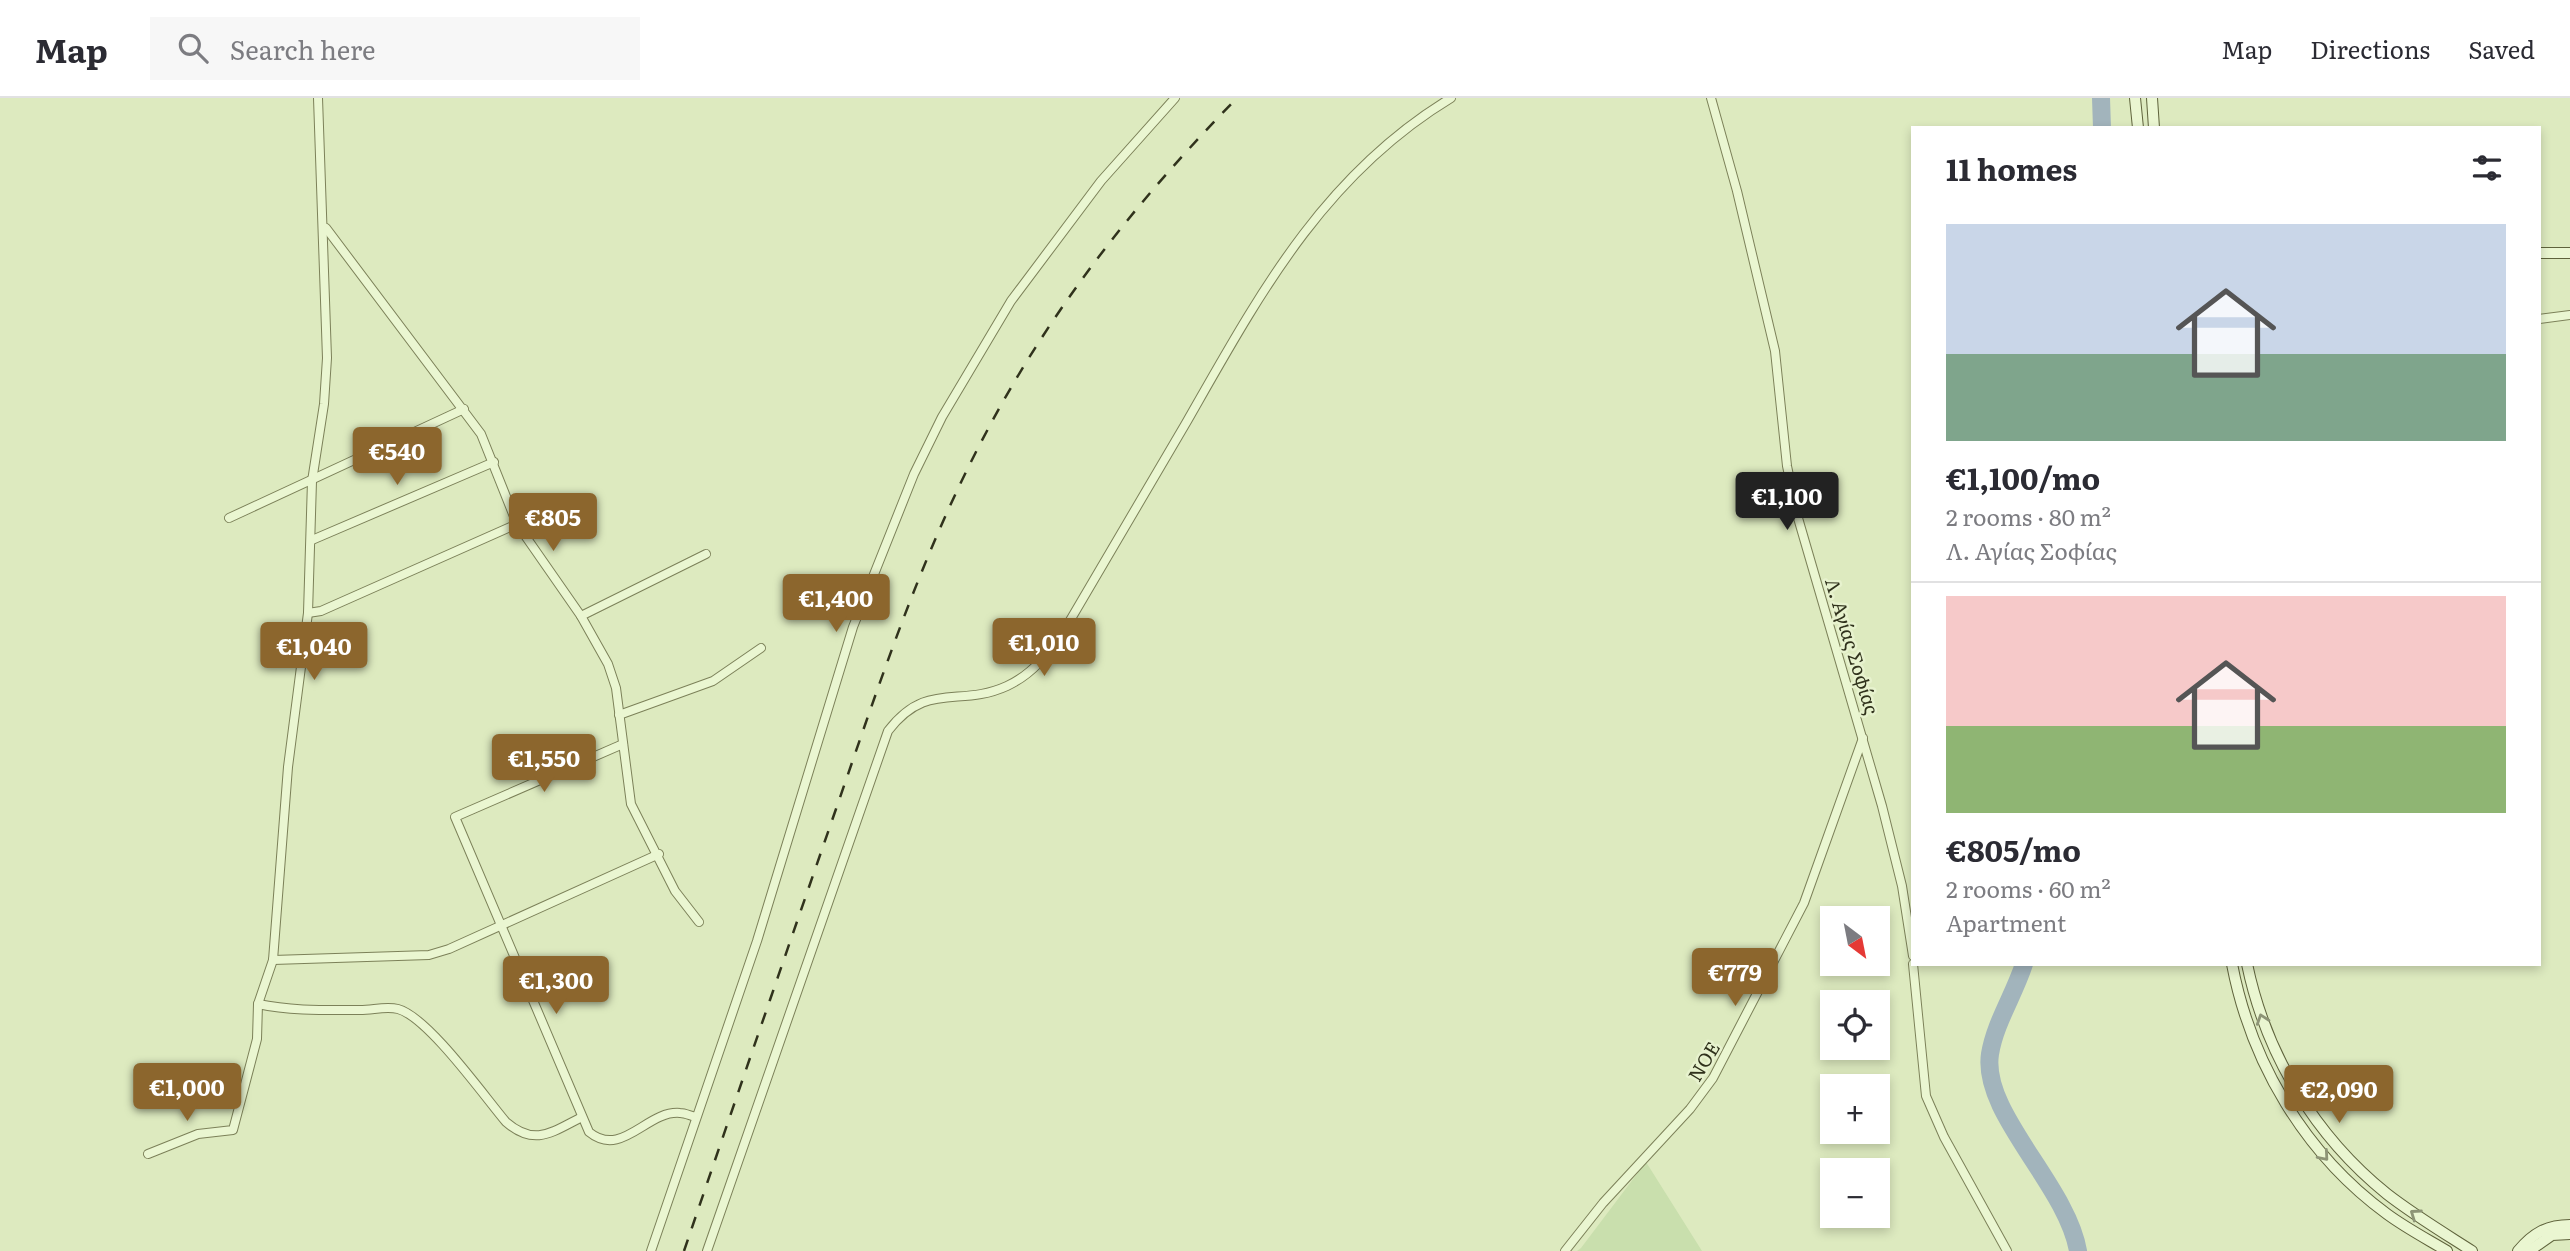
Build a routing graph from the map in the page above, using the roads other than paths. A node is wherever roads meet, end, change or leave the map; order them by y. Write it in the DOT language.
graph roads {
  1 [pos="318,98"];
  2 [pos="1175,98"];
  3 [pos="1451,98"];
  4 [pos="1711,98"];
  5 [pos="2135,98"];
  6 [pos="2152,98"];
  7 [pos="2138,126"];
  8 [pos="2154,126"];
  9 [pos="325,226"];
  10 [pos="2541,253"];
  11 [pos="2570,253"];
  12 [pos="2570,315"];
  13 [pos="2541,319"];
  14 [pos="464,409"];
  15 [pos="495,462"];
  16 [pos="312,481"];
  17 [pos="229,518"];
  18 [pos="517,524"];
  19 [pos="312,540"];
  20 [pos="706,554"];
  21 [pos="308,613"];
  22 [pos="581,616"];
  23 [pos="761,648"];
  24 [pos="619,715"];
  25 [pos="1863,738"];
  26 [pos="623,744"];
  27 [pos="659,854"];
  28 [pos="699,922"];
  29 [pos="503,925"];
  30 [pos="1911,943"];
  31 [pos="272,960"];
  32 [pos="1913,966"];
  33 [pos="2232,966"];
  34 [pos="2248,966"];
  35 [pos="258,1004"];
  36 [pos="582,1117"];
  37 [pos="696,1117"];
  38 [pos="148,1154"];
  39 [pos="2570,1225"];
  40 [pos="2570,1234"];
  41 [pos="651,1251"];
  42 [pos="707,1251"];
  43 [pos="1565,1251"];
  44 [pos="2007,1251"];
  45 [pos="2447,1251"];
  46 [pos="2472,1251"];
  47 [pos="2518,1251"];
  48 [pos="2529,1251"];
  1 -- 9 [label="street"];
  2 -- 37 [label="street"];
  3 -- 42 [label="street"];
  4 -- 25 [label="street, Λ. Αγίας Σοφίας"];
  5 -- 7 [label="street"];
  6 -- 8 [label="street"];
  9 -- 14 [label="street"];
  9 -- 16 [label="street"];
  10 -- 11 [label="street"];
  12 -- 13 [label="street"];
  14 -- 15 [label="street"];
  14 -- 16 [label="street"];
  15 -- 18 [label="street"];
  15 -- 19 [label="street"];
  16 -- 17 [label="street"];
  16 -- 19 [label="street"];
  18 -- 21 [label="street"];
  18 -- 22 [label="street"];
  19 -- 21 [label="street"];
  20 -- 22 [label="street"];
  21 -- 31 [label="street"];
  22 -- 24 [label="street"];
  23 -- 24 [label="street"];
  24 -- 26 [label="street"];
  25 -- 30 [label="street, Λ. Αγίας Σοφίας"];
  25 -- 43 [label="street, NOE"];
  26 -- 27 [label="street"];
  26 -- 29 [label="street"];
  27 -- 28 [label="street"];
  27 -- 29 [label="street"];
  29 -- 31 [label="street"];
  29 -- 36 [label="street"];
  31 -- 35 [label="street"];
  32 -- 44 [label="street"];
  33 -- 45 [label="street, one-way"];
  46 -- 34 [label="street, one-way"];
  35 -- 36 [label="street"];
  35 -- 38 [label="street"];
  36 -- 37 [label="street"];
  37 -- 41 [label="street"];
  39 -- 47 [label="street"];
  40 -- 48 [label="street"];
}
